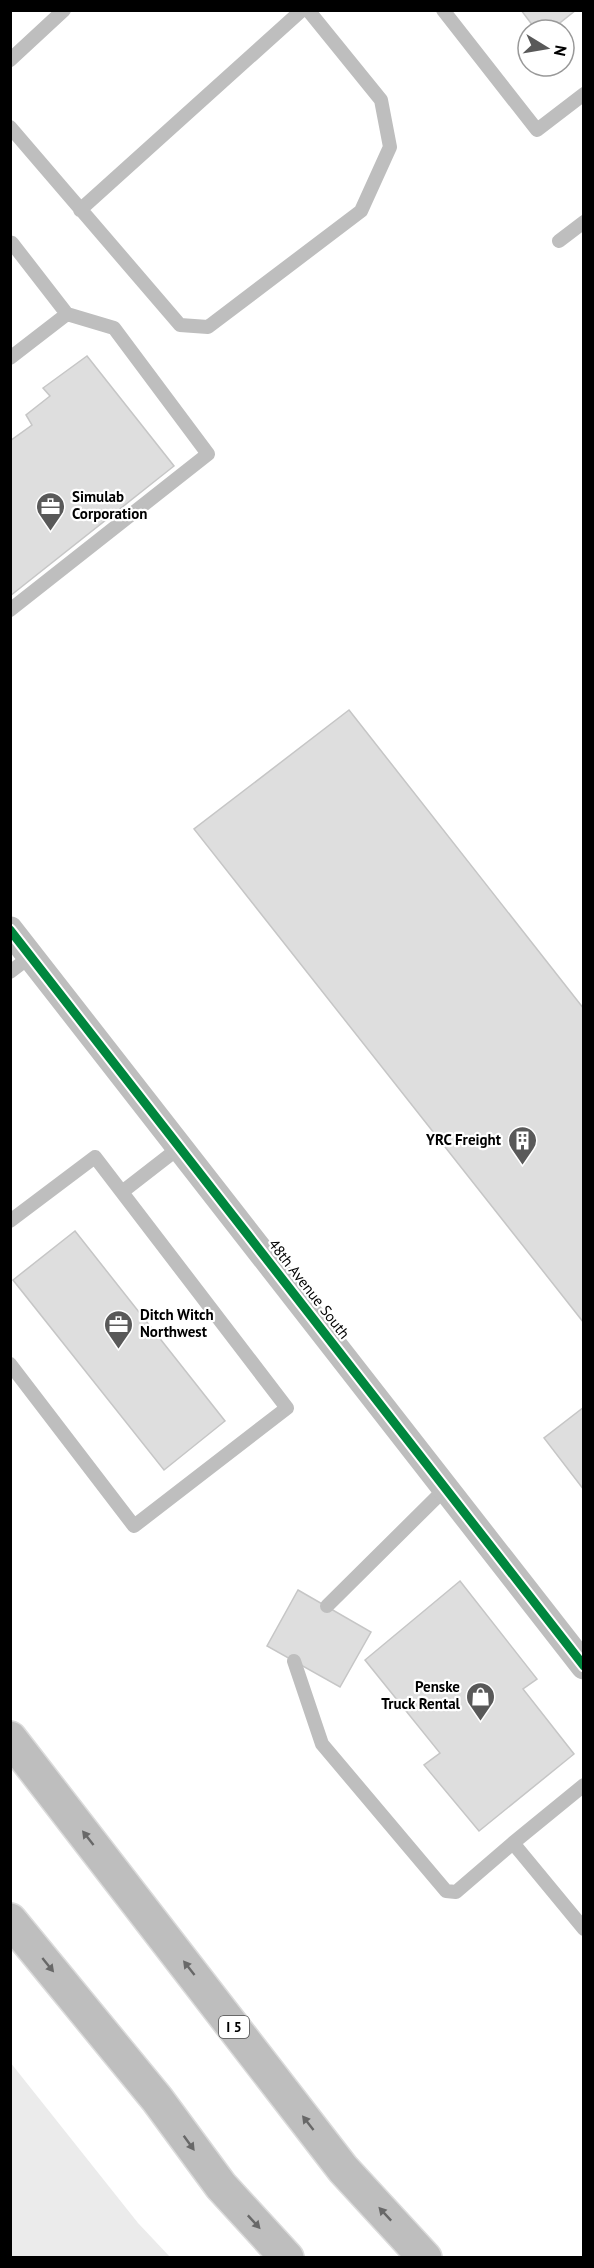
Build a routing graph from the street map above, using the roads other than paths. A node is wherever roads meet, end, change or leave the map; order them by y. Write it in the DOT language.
graph roads {
  1 [pos="64,10"];
  2 [pos="302,10"];
  3 [pos="308,10"];
  4 [pos="443,10"];
  5 [pos="10,60"];
  6 [pos="584,94"];
  7 [pos="10,127"];
  8 [pos="80,210"];
  9 [pos="584,222"];
  10 [pos="559,241"];
  11 [pos="10,244"];
  12 [pos="67,314"];
  13 [pos="10,358"];
  14 [pos="10,610"];
  15 [pos="10,930"];
  16 [pos="21,964"];
  17 [pos="180,1148"];
  18 [pos="122,1192"];
  19 [pos="10,1221"];
  20 [pos="10,1364"];
  21 [pos="446,1489"];
  22 [pos="327,1606"];
  23 [pos="294,1661"];
  24 [pos="584,1666"];
  25 [pos="10,1738"];
  26 [pos="584,1785"];
  27 [pos="513,1843"];
  28 [pos="10,1920"];
  29 [pos="584,1929"];
  30 [pos="287,2258"];
  31 [pos="424,2258"];
  1 -- 5 [label="lane"];
  2 -- 8 [label="lane"];
  3 -- 8 [label="lane"];
  4 -- 6 [label="lane"];
  7 -- 8 [label="lane"];
  9 -- 10 [label="lane"];
  11 -- 12 [label="lane"];
  12 -- 13 [label="lane"];
  12 -- 14 [label="lane"];
  15 -- 16 [label="street, 48th Avenue South"];
  16 -- 17 [label="street, 48th Avenue South"];
  17 -- 18 [label="lane"];
  17 -- 21 [label="street, 48th Avenue South"];
  18 -- 19 [label="lane"];
  18 -- 20 [label="lane"];
  21 -- 22 [label="lane"];
  21 -- 24 [label="street, 48th Avenue South"];
  23 -- 27 [label="lane"];
  31 -- 25 [label="highway, I 5, one-way"];
  26 -- 27 [label="lane"];
  27 -- 29 [label="lane"];
  28 -- 30 [label="highway, one-way"];
}
